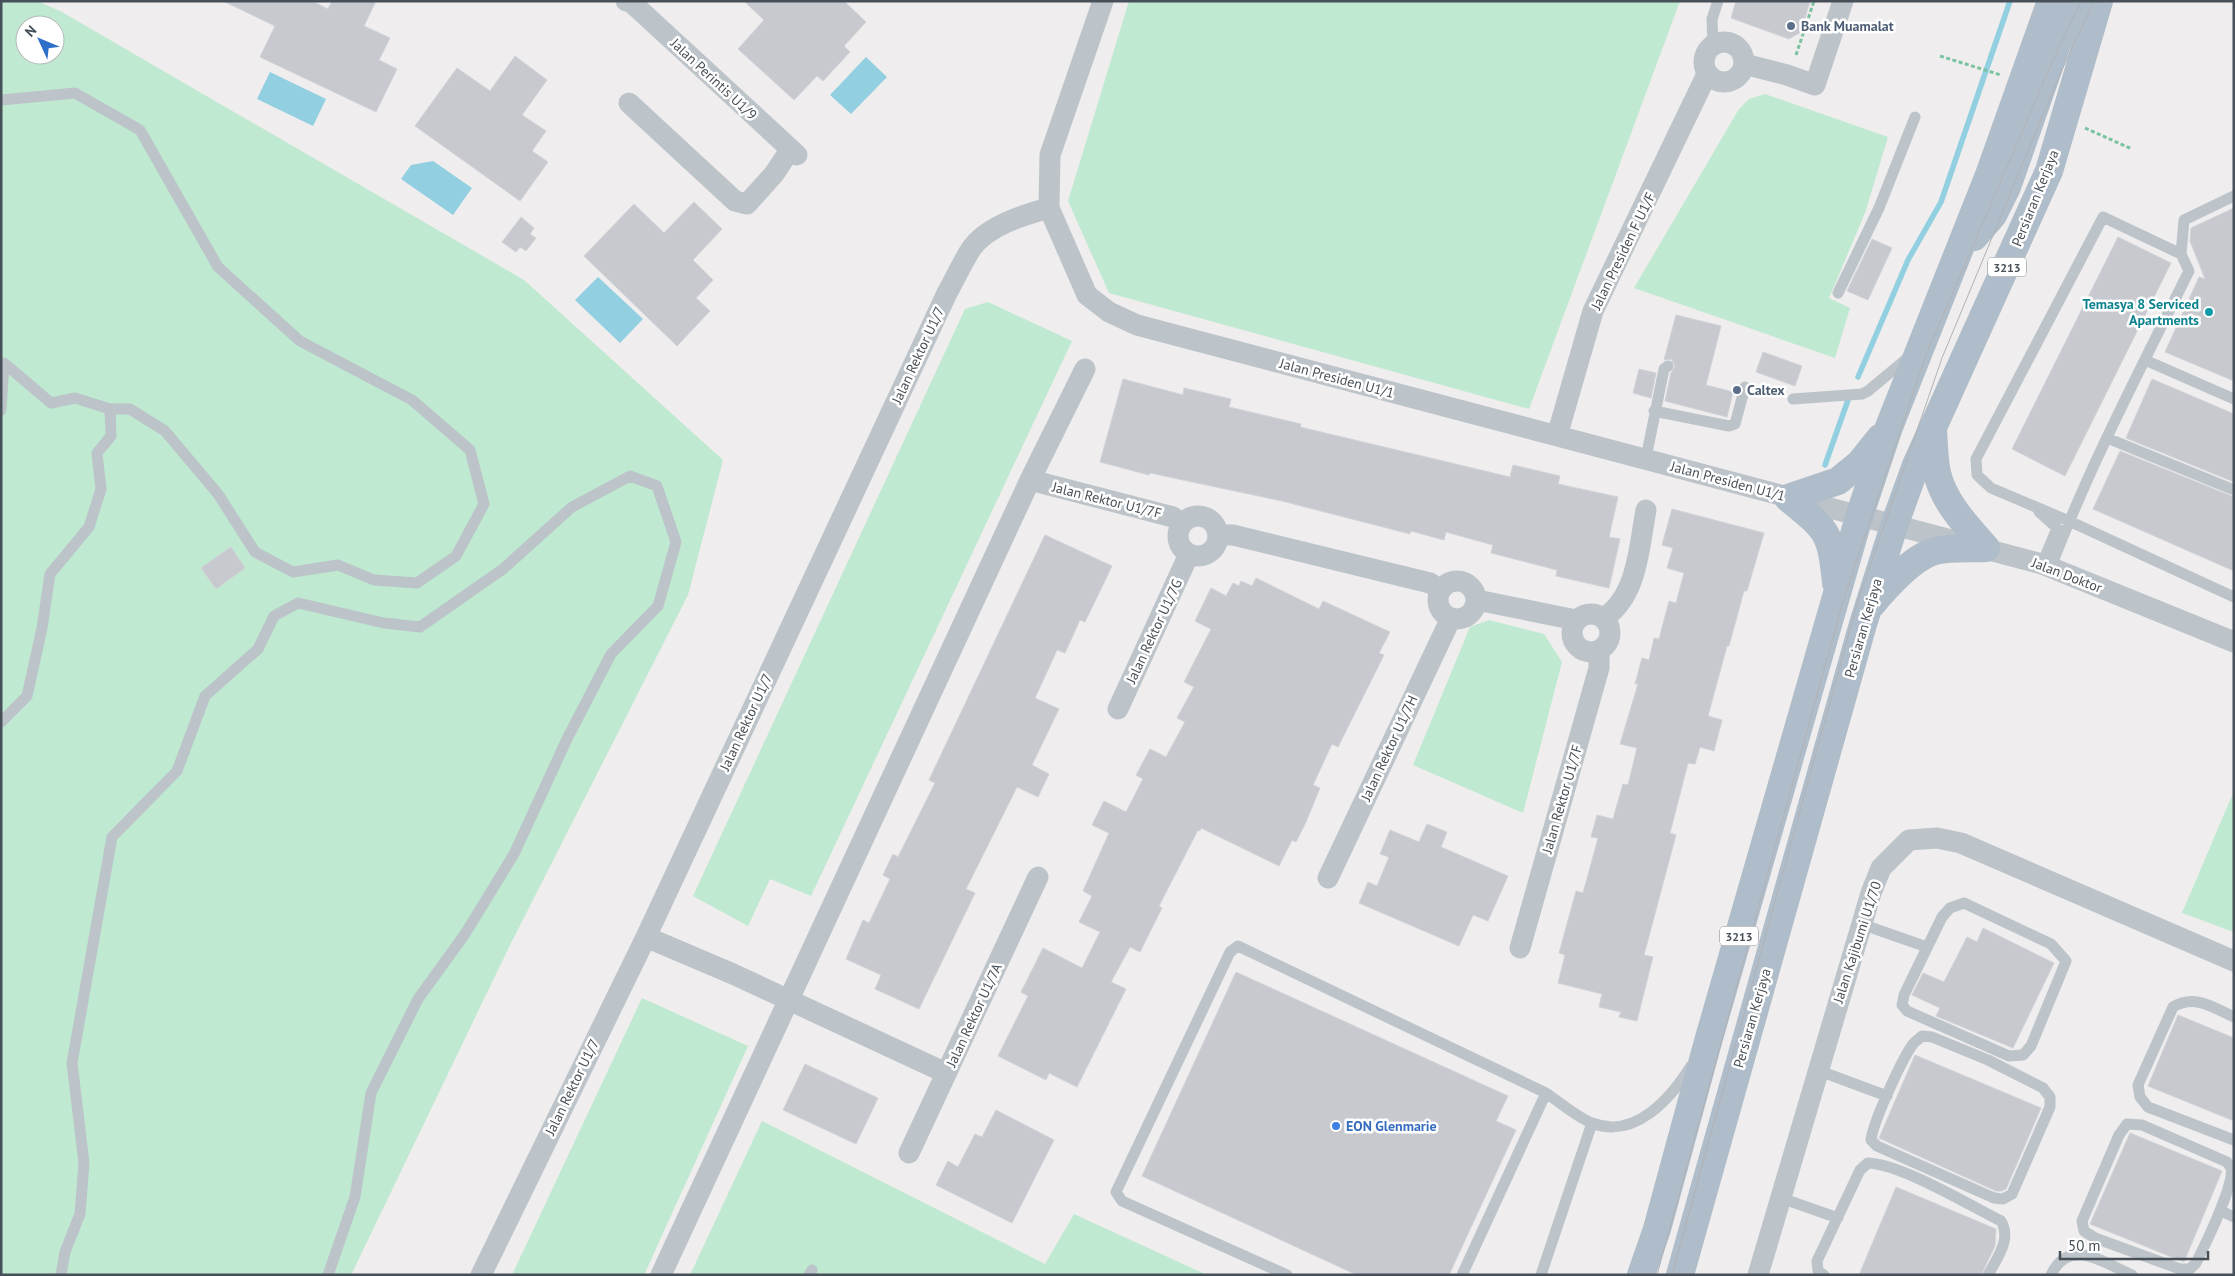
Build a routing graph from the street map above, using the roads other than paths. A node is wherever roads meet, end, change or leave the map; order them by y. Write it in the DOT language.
graph roads {
  1 [pos="1103,1"];
  2 [pos="1718,1"];
  3 [pos="1843,1"];
  4 [pos="2051,1"];
  5 [pos="2072,1"];
  6 [pos="2099,1"];
  7 [pos="2117,1"];
  8 [pos="629,2"];
  9 [pos="1713,46"];
  10 [pos="1744,64"];
  11 [pos="1708,74"];
  12 [pos="1,100"];
  13 [pos="629,103"];
  14 [pos="1915,117"];
  15 [pos="2049,171"];
  16 [pos="2234,196"];
  17 [pos="1049,208"];
  18 [pos="2181,254"];
  19 [pos="1955,259"];
  20 [pos="1838,293"];
  21 [pos="1920,348"];
  22 [pos="2145,360"];
  23 [pos="3,361"];
  24 [pos="1668,366"];
  25 [pos="1085,368"];
  26 [pos="1745,387"];
  27 [pos="1793,399"];
  28 [pos="2234,399"];
  29 [pos="1,410"];
  30 [pos="110,410"];
  31 [pos="1654,411"];
  32 [pos="1933,426"];
  33 [pos="1889,427"];
  34 [pos="1557,436"];
  35 [pos="2107,438"];
  36 [pos="1646,458"];
  37 [pos="1030,480"];
  38 [pos="2234,490"];
  39 [pos="1788,498"];
  40 [pos="2032,506"];
  41 [pos="1646,510"];
  42 [pos="1859,517"];
  43 [pos="2069,521"];
  44 [pos="1182,524"];
  45 [pos="1894,526"];
  46 [pos="1218,535"];
  47 [pos="1986,548"];
  48 [pos="1189,554"];
  49 [pos="2047,566"];
  50 [pos="1441,590"];
  51 [pos="2234,597"];
  52 [pos="1838,598"];
  53 [pos="1477,600"];
  54 [pos="1868,609"];
  55 [pos="1451,618"];
  56 [pos="1604,618"];
  57 [pos="1576,620"];
  58 [pos="2234,642"];
  59 [pos="1599,650"];
  60 [pos="1118,708"];
  61 [pos="1,722"];
  62 [pos="1038,877"];
  63 [pos="1328,878"];
  64 [pos="1861,924"];
  65 [pos="646,937"];
  66 [pos="1926,947"];
  67 [pos="1520,948"];
  68 [pos="2234,961"];
  69 [pos="788,1000"];
  70 [pos="2234,1017"];
  71 [pos="1709,1038"];
  72 [pos="1817,1070"];
  73 [pos="946,1074"];
  74 [pos="1546,1094"];
  75 [pos="1887,1096"];
  76 [pos="1592,1123"];
  77 [pos="2234,1140"];
  78 [pos="909,1153"];
  79 [pos="1781,1198"];
  80 [pos="2220,1211"];
  81 [pos="2234,1217"];
  82 [pos="1838,1218"];
  83 [pos="61,1275"];
  84 [pos="328,1275"];
  85 [pos="481,1275"];
  86 [pos="661,1275"];
  87 [pos="1287,1275"];
  88 [pos="1462,1275"];
  89 [pos="1541,1275"];
  90 [pos="1641,1275"];
  91 [pos="1680,1275"];
  92 [pos="1758,1275"];
  93 [pos="1824,1275"];
  94 [pos="1988,1275"];
  95 [pos="2051,1275"];
  96 [pos="2132,1275"];
  1 -- 17 [label="street, Jalan Presiden U1/1"];
  2 -- 9 [label="lane"];
  3 -- 10 [label="street"];
  4 -- 19 [label="main road, 3213"];
  5 -- 19 [label="main road"];
  6 -- 15 [label="main road, Persiaran Kerjaya / 3213"];
  7 -- 15 [label="main road"];
  8 -- 13 [label="street, Jalan Perintis U1/9"];
  9 -- 10 [label="street"];
  9 -- 11 [label="street, Jalan Presiden F U1/F"];
  10 -- 11 [label="street"];
  11 -- 34 [label="street, Jalan Presiden F U1/F"];
  12 -- 30 [label="lane"];
  14 -- 20 [label="lane"];
  15 -- 32 [label="main road, Persiaran Kerjaya / 3213"];
  16 -- 18 [label="lane"];
  17 -- 34 [label="street, Jalan Presiden U1/1"];
  17 -- 65 [label="street, Jalan Rektor U1/7"];
  18 -- 22 [label="lane"];
  18 -- 40 [label="lane"];
  19 -- 21 [label="main road, 3213"];
  21 -- 27 [label="lane"];
  21 -- 33 [label="main road, 3213"];
  22 -- 28 [label="lane"];
  22 -- 35 [label="lane"];
  23 -- 29 [label="lane"];
  23 -- 30 [label="lane"];
  24 -- 31 [label="lane"];
  25 -- 37 [label="street"];
  26 -- 31 [label="lane"];
  30 -- 61 [label="lane"];
  31 -- 36 [label="lane"];
  32 -- 45 [label="main road, Persiaran Kerjaya / 3213"];
  32 -- 47 [label="main road"];
  33 -- 39 [label="main road"];
  33 -- 42 [label="main road, 3213"];
  34 -- 36 [label="street, Jalan Presiden U1/1"];
  35 -- 38 [label="lane"];
  35 -- 43 [label="lane"];
  36 -- 39 [label="street, Jalan Presiden U1/1"];
  37 -- 44 [label="street, Jalan Rektor U1/7F"];
  37 -- 69 [label="street"];
  39 -- 42 [label="street, Jalan Presiden U1/1"];
  39 -- 52 [label="main road"];
  40 -- 43 [label="lane"];
  40 -- 49 [label="lane"];
  41 -- 56 [label="street"];
  42 -- 45 [label="street, Jalan Presiden U1/1"];
  42 -- 52 [label="main road, 3213"];
  43 -- 49 [label="lane"];
  43 -- 51 [label="lane"];
  44 -- 46 [label="street"];
  44 -- 48 [label="street"];
  45 -- 47 [label="street, Jalan Doktor"];
  45 -- 54 [label="main road, Persiaran Kerjaya / 3213"];
  46 -- 48 [label="street"];
  46 -- 50 [label="street"];
  47 -- 49 [label="street, Jalan Doktor"];
  47 -- 54 [label="main road"];
  48 -- 60 [label="street, Jalan Rektor U1/7G"];
  49 -- 58 [label="street, Jalan Doktor"];
  50 -- 53 [label="street"];
  50 -- 55 [label="street"];
  52 -- 71 [label="main road, 3213"];
  53 -- 55 [label="street"];
  53 -- 57 [label="street"];
  54 -- 91 [label="main road, Persiaran Kerjaya / 3213"];
  55 -- 63 [label="street, Jalan Rektor U1/7H"];
  56 -- 57 [label="street"];
  56 -- 59 [label="street"];
  57 -- 59 [label="street"];
  59 -- 67 [label="street, Jalan Rektor U1/7F"];
  62 -- 73 [label="street, Jalan Rektor U1/7A"];
  64 -- 66 [label="lane"];
  64 -- 68 [label="street, Jalan Kajibumi U1/70"];
  64 -- 72 [label="street, Jalan Kajibumi U1/70"];
  65 -- 69 [label="street"];
  65 -- 85 [label="street, Jalan Rektor U1/7"];
  66 -- 66 [label="lane"];
  69 -- 73 [label="street"];
  69 -- 86 [label="street"];
  70 -- 77 [label="lane"];
  71 -- 76 [label="lane"];
  71 -- 90 [label="main road, 3213"];
  72 -- 75 [label="lane"];
  72 -- 79 [label="street, Jalan Kajibumi U1/70"];
  73 -- 78 [label="street, Jalan Rektor U1/7A"];
  74 -- 76 [label="lane"];
  74 -- 87 [label="lane"];
  74 -- 88 [label="lane"];
  75 -- 75 [label="lane"];
  76 -- 89 [label="lane"];
  79 -- 82 [label="lane"];
  79 -- 92 [label="street, Jalan Kajibumi U1/70"];
  80 -- 80 [label="lane"];
  80 -- 81 [label="lane"];
  82 -- 93 [label="lane"];
  82 -- 94 [label="lane"];
  83 -- 84 [label="lane"];
  95 -- 96 [label="lane"];
}
